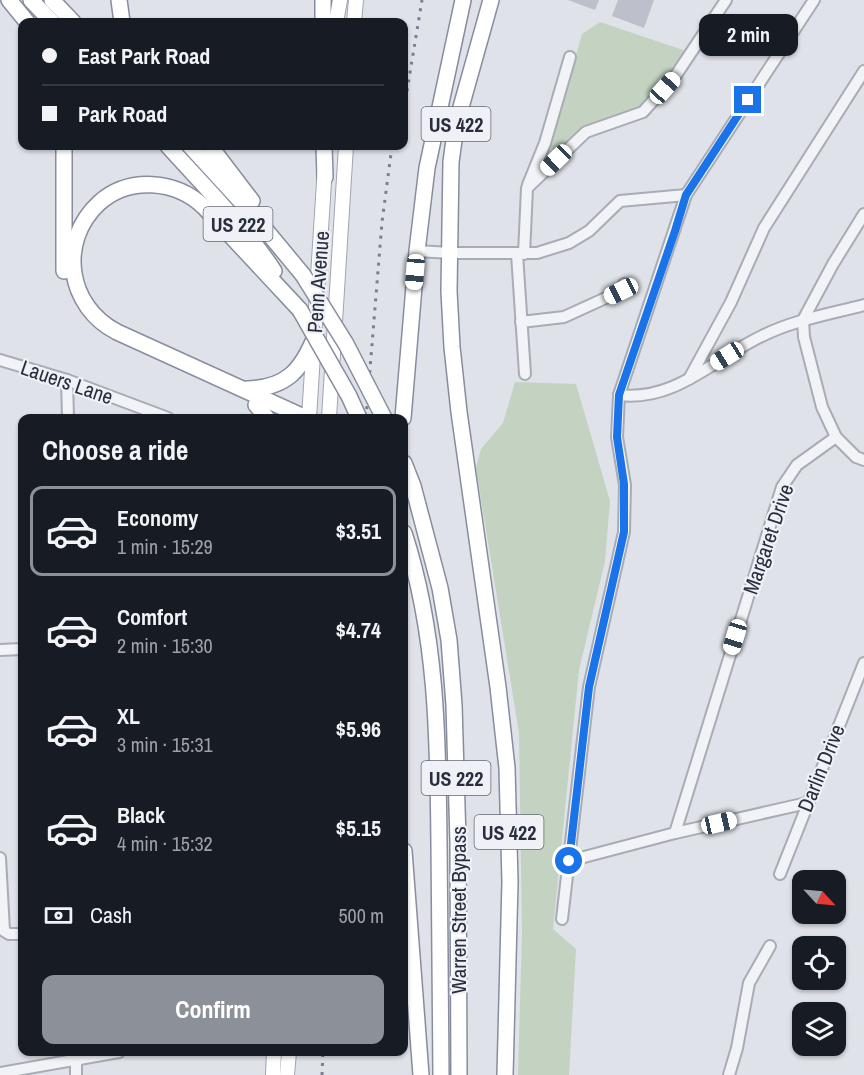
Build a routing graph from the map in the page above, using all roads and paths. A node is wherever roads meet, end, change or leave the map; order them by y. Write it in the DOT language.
graph roads {
  1 [pos="9,0"];
  2 [pos="31,0"];
  3 [pos="52,0"];
  4 [pos="119,0"];
  5 [pos="323,0"];
  6 [pos="340,0"];
  7 [pos="356,0"];
  8 [pos="463,0"];
  9 [pos="491,0"];
  10 [pos="726,0"];
  11 [pos="814,0"];
  12 [pos="24,18"];
  13 [pos="48,18"];
  14 [pos="70,18"];
  15 [pos="121,18"];
  16 [pos="323,18"];
  17 [pos="337,18"];
  18 [pos="354,18"];
  19 [pos="570,57"];
  20 [pos="864,71"];
  21 [pos="64,150"];
  22 [pos="172,150"];
  23 [pos="194,150"];
  24 [pos="213,150"];
  25 [pos="325,150"];
  26 [pos="346,150"];
  27 [pos="325,177"];
  28 [pos="527,188"];
  29 [pos="686,195"];
  30 [pos="864,214"];
  31 [pos="417,251"];
  32 [pos="451,253"];
  33 [pos="520,254"];
  34 [pos="303,275"];
  35 [pos="624,284"];
  36 [pos="864,305"];
  37 [pos="300,310"];
  38 [pos="803,320"];
  39 [pos="521,322"];
  40 [pos="315,337"];
  41 [pos="0,360"];
  42 [pos="525,374"];
  43 [pos="689,379"];
  44 [pos="67,380"];
  45 [pos="243,389"];
  46 [pos="619,395"];
  47 [pos="256,405"];
  48 [pos="68,414"];
  49 [pos="157,414"];
  50 [pos="264,414"];
  51 [pos="275,414"];
  52 [pos="299,414"];
  53 [pos="308,414"];
  54 [pos="329,414"];
  55 [pos="357,414"];
  56 [pos="382,414"];
  57 [pos="403,414"];
  58 [pos="836,437"];
  59 [pos="864,460"];
  60 [pos="408,473"];
  61 [pos="408,552"];
  62 [pos="18,649"];
  63 [pos="0,650"];
  64 [pos="864,663"];
  65 [pos="807,803"];
  66 [pos="675,833"];
  67 [pos="0,858"];
  68 [pos="569,861"];
  69 [pos="780,874"];
  70 [pos="408,904"];
  71 [pos="562,919"];
  72 [pos="18,934"];
  73 [pos="770,946"];
  74 [pos="72,1056"];
  75 [pos="76,1056"];
  76 [pos="274,1056"];
  77 [pos="289,1056"];
  78 [pos="4,1073"];
  79 [pos="76,1075"];
  80 [pos="273,1075"];
  81 [pos="287,1075"];
  82 [pos="421,1075"];
  83 [pos="441,1075"];
  84 [pos="459,1075"];
  85 [pos="505,1075"];
  86 [pos="729,1075"];
  1 -- 12 [label="highway"];
  2 -- 13 [label="highway"];
  3 -- 14 [label="highway"];
  4 -- 15 [label="highway"];
  5 -- 16 [label="highway"];
  6 -- 17 [label="main road"];
  7 -- 18 [label="main road"];
  8 -- 31 [label="highway, US 422"];
  9 -- 32 [label="highway, US 422"];
  10 -- 28 [label="street"];
  11 -- 29 [label="street"];
  19 -- 28 [label="street"];
  20 -- 43 [label="street"];
  21 -- 47 [label="highway"];
  22 -- 37 [label="highway, US 222"];
  23 -- 34 [label="highway, US 222"];
  24 -- 34 [label="highway"];
  25 -- 27 [label="highway"];
  26 -- 54 [label="main road, Penn Avenue"];
  27 -- 40 [label="main road, Penn Avenue"];
  28 -- 33 [label="street"];
  29 -- 33 [label="street"];
  29 -- 46 [label="street"];
  30 -- 38 [label="street"];
  31 -- 32 [label="street"];
  31 -- 57 [label="highway, US 422"];
  32 -- 33 [label="street"];
  32 -- 85 [label="highway, US 422"];
  33 -- 39 [label="street"];
  34 -- 56 [label="highway, US 222, bridge"];
  35 -- 39 [label="street"];
  36 -- 38 [label="street"];
  37 -- 45 [label="highway"];
  37 -- 55 [label="highway, US 222, bridge"];
  38 -- 43 [label="street"];
  38 -- 58 [label="street"];
  39 -- 42 [label="street"];
  40 -- 45 [label="highway"];
  40 -- 53 [label="main road, Penn Avenue"];
  41 -- 44 [label="street, Lauers Lane"];
  43 -- 46 [label="street"];
  44 -- 48 [label="street"];
  44 -- 49 [label="street, Lauers Lane"];
  45 -- 52 [label="highway"];
  46 -- 68 [label="street"];
  47 -- 50 [label="highway"];
  47 -- 51 [label="highway"];
  58 -- 59 [label="street"];
  58 -- 66 [label="street, Margaret Drive"];
  60 -- 84 [label="highway, Warren Street Bypass / US 222"];
  61 -- 83 [label="highway, Warren Street Bypass / US 222"];
  62 -- 63 [label="street"];
  64 -- 65 [label="street, Darlin Drive"];
  65 -- 66 [label="street"];
  65 -- 69 [label="street, Darlin Drive"];
  66 -- 68 [label="street"];
  67 -- 72 [label="street"];
  68 -- 71 [label="street"];
  70 -- 82 [label="highway"];
  73 -- 86 [label="street"];
  74 -- 78 [label="street"];
  75 -- 79 [label="street"];
  76 -- 80 [label="main road"];
  77 -- 81 [label="main road"];
}
